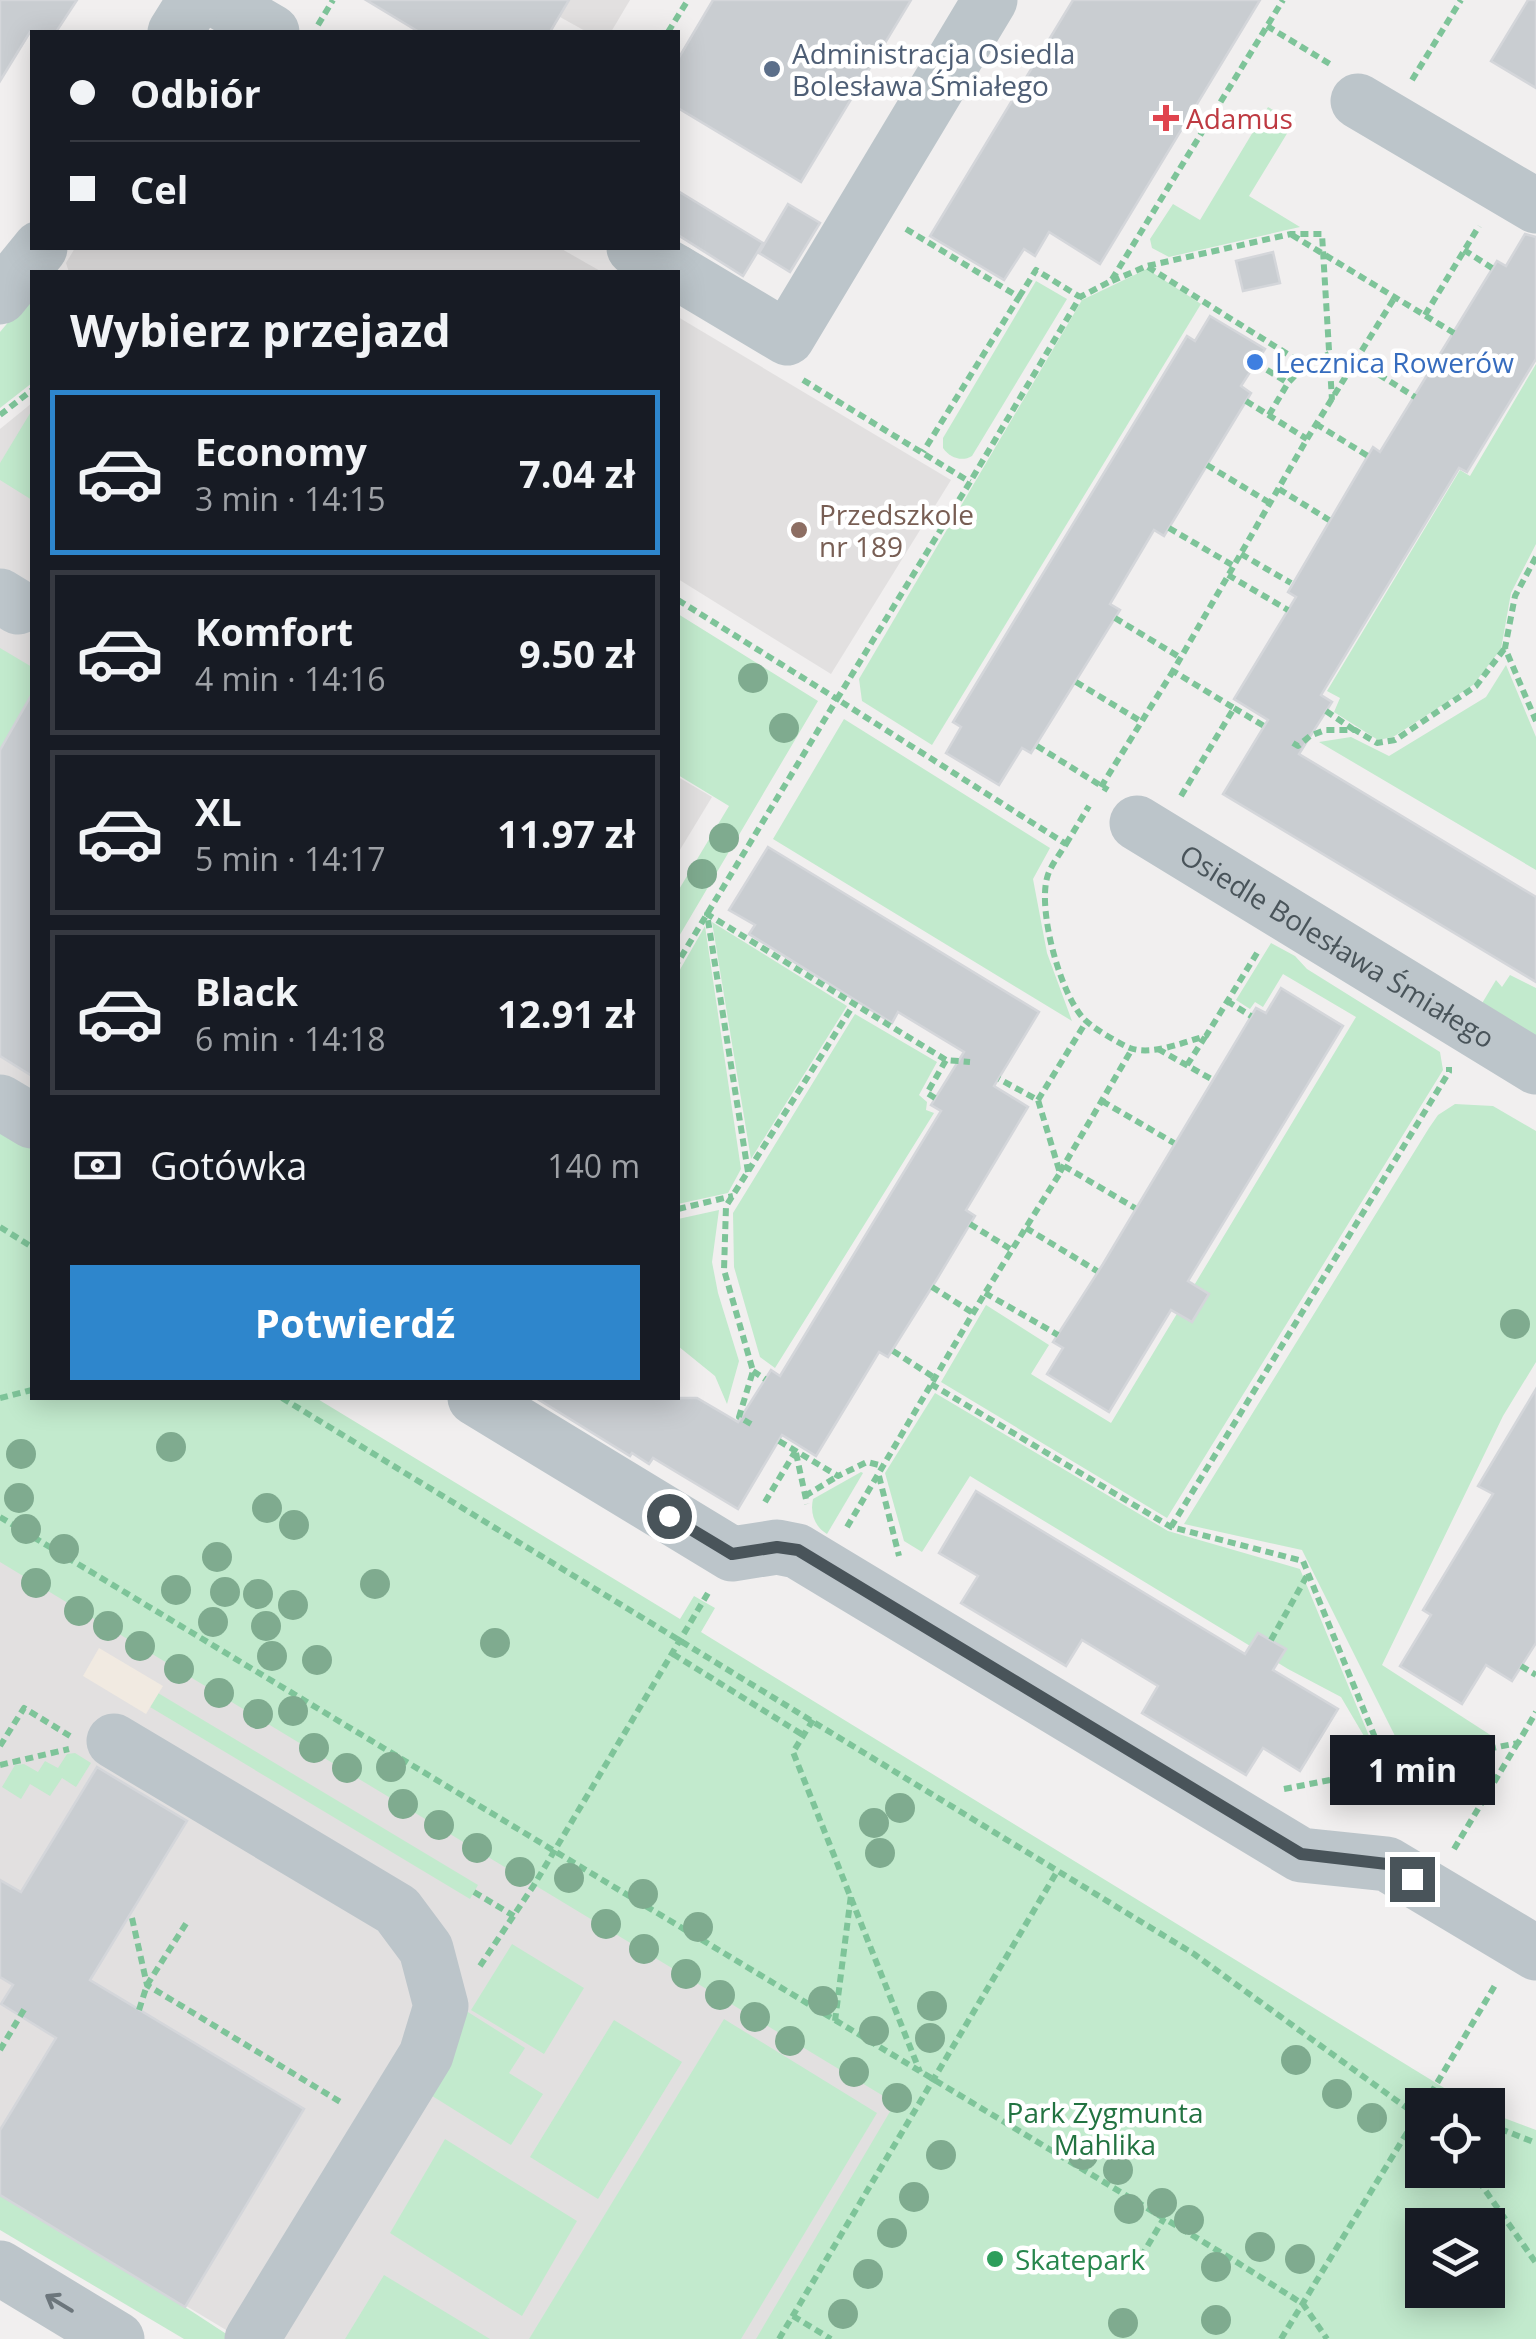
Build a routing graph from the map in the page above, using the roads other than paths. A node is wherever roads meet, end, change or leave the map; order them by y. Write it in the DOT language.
graph roads {
  1 [pos="194,0"];
  2 [pos="217,0"];
  3 [pos="990,0"];
  4 [pos="175,30"];
  5 [pos="295,30"];
  6 [pos="1358,101"];
  7 [pos="1520,196"];
  8 [pos="38,250"];
  9 [pos="637,250"];
  10 [pos="672,270"];
  11 [pos="680,275"];
  12 [pos="0,297"];
  13 [pos="1147,829"];
  14 [pos="1536,1067"];
  15 [pos="0,1102"];
  16 [pos="30,1120"];
  17 [pos="477,1400"];
  18 [pos="101,1743"];
  19 [pos="1528,1948"];
  20 [pos="0,2268"];
  21 [pos="117,2339"];
  22 [pos="252,2339"];
  1 -- 4 [label="street"];
  2 -- 5 [label="street"];
  3 -- 11 [label="street"];
  6 -- 7 [label="street"];
  8 -- 12 [label="street"];
  9 -- 10 [label="street"];
  13 -- 14 [label="street, Osiedle Bolesława Śmiałego"];
  15 -- 16 [label="street"];
  17 -- 19 [label="street"];
  18 -- 22 [label="street"];
  21 -- 20 [label="street, one-way"];
}
